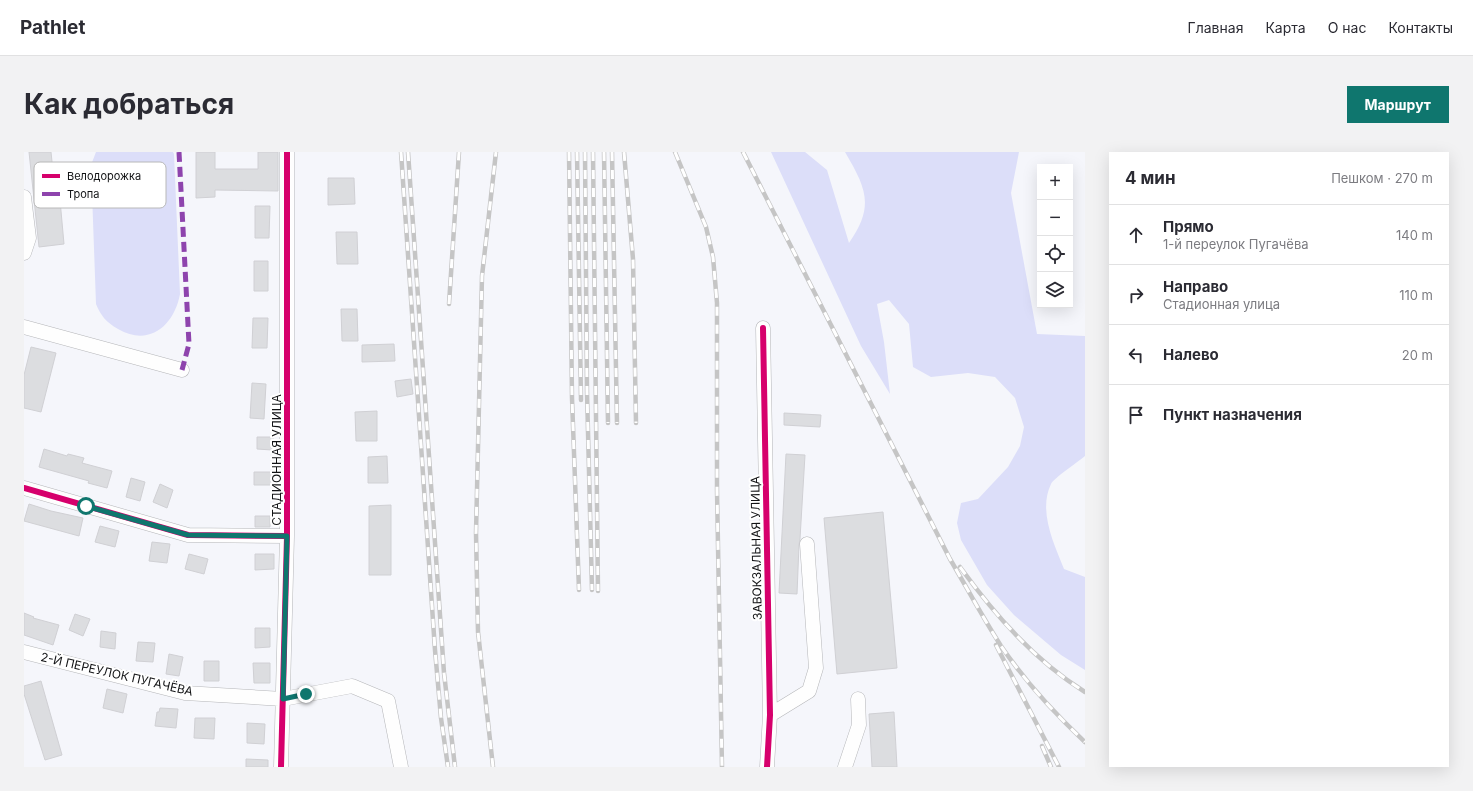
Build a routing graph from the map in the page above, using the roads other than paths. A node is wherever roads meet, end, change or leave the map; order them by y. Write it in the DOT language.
graph roads {
  1 [pos="287,152"];
  2 [pos="24,197"];
  3 [pos="24,253"];
  4 [pos="24,327"];
  5 [pos="763,328"];
  6 [pos="182,370"];
  7 [pos="24,488"];
  8 [pos="287,536"];
  9 [pos="807,544"];
  10 [pos="24,652"];
  11 [pos="283,699"];
  12 [pos="858,699"];
  13 [pos="770,715"];
  14 [pos="281,767"];
  15 [pos="401,767"];
  16 [pos="767,767"];
  17 [pos="845,767"];
  1 -- 8 [label="street, СТАДИОННАЯ УЛИЦА"];
  2 -- 3 [label="street"];
  4 -- 6 [label="street"];
  5 -- 13 [label="street, ЗАВОКЗАЛЬНАЯ УЛИЦА"];
  7 -- 8 [label="street"];
  8 -- 11 [label="street, СТАДИОННАЯ УЛИЦА"];
  9 -- 13 [label="street"];
  10 -- 11 [label="street, 2-Й ПЕРЕУЛОК ПУГАЧЁВА"];
  11 -- 14 [label="street, СТАДИОННАЯ УЛИЦА"];
  11 -- 15 [label="street, 2-Й ПЕРЕУЛОК ПУГАЧЁВА"];
  12 -- 17 [label="street"];
  13 -- 16 [label="street, ЗАВОКЗАЛЬНАЯ УЛИЦА"];
}
